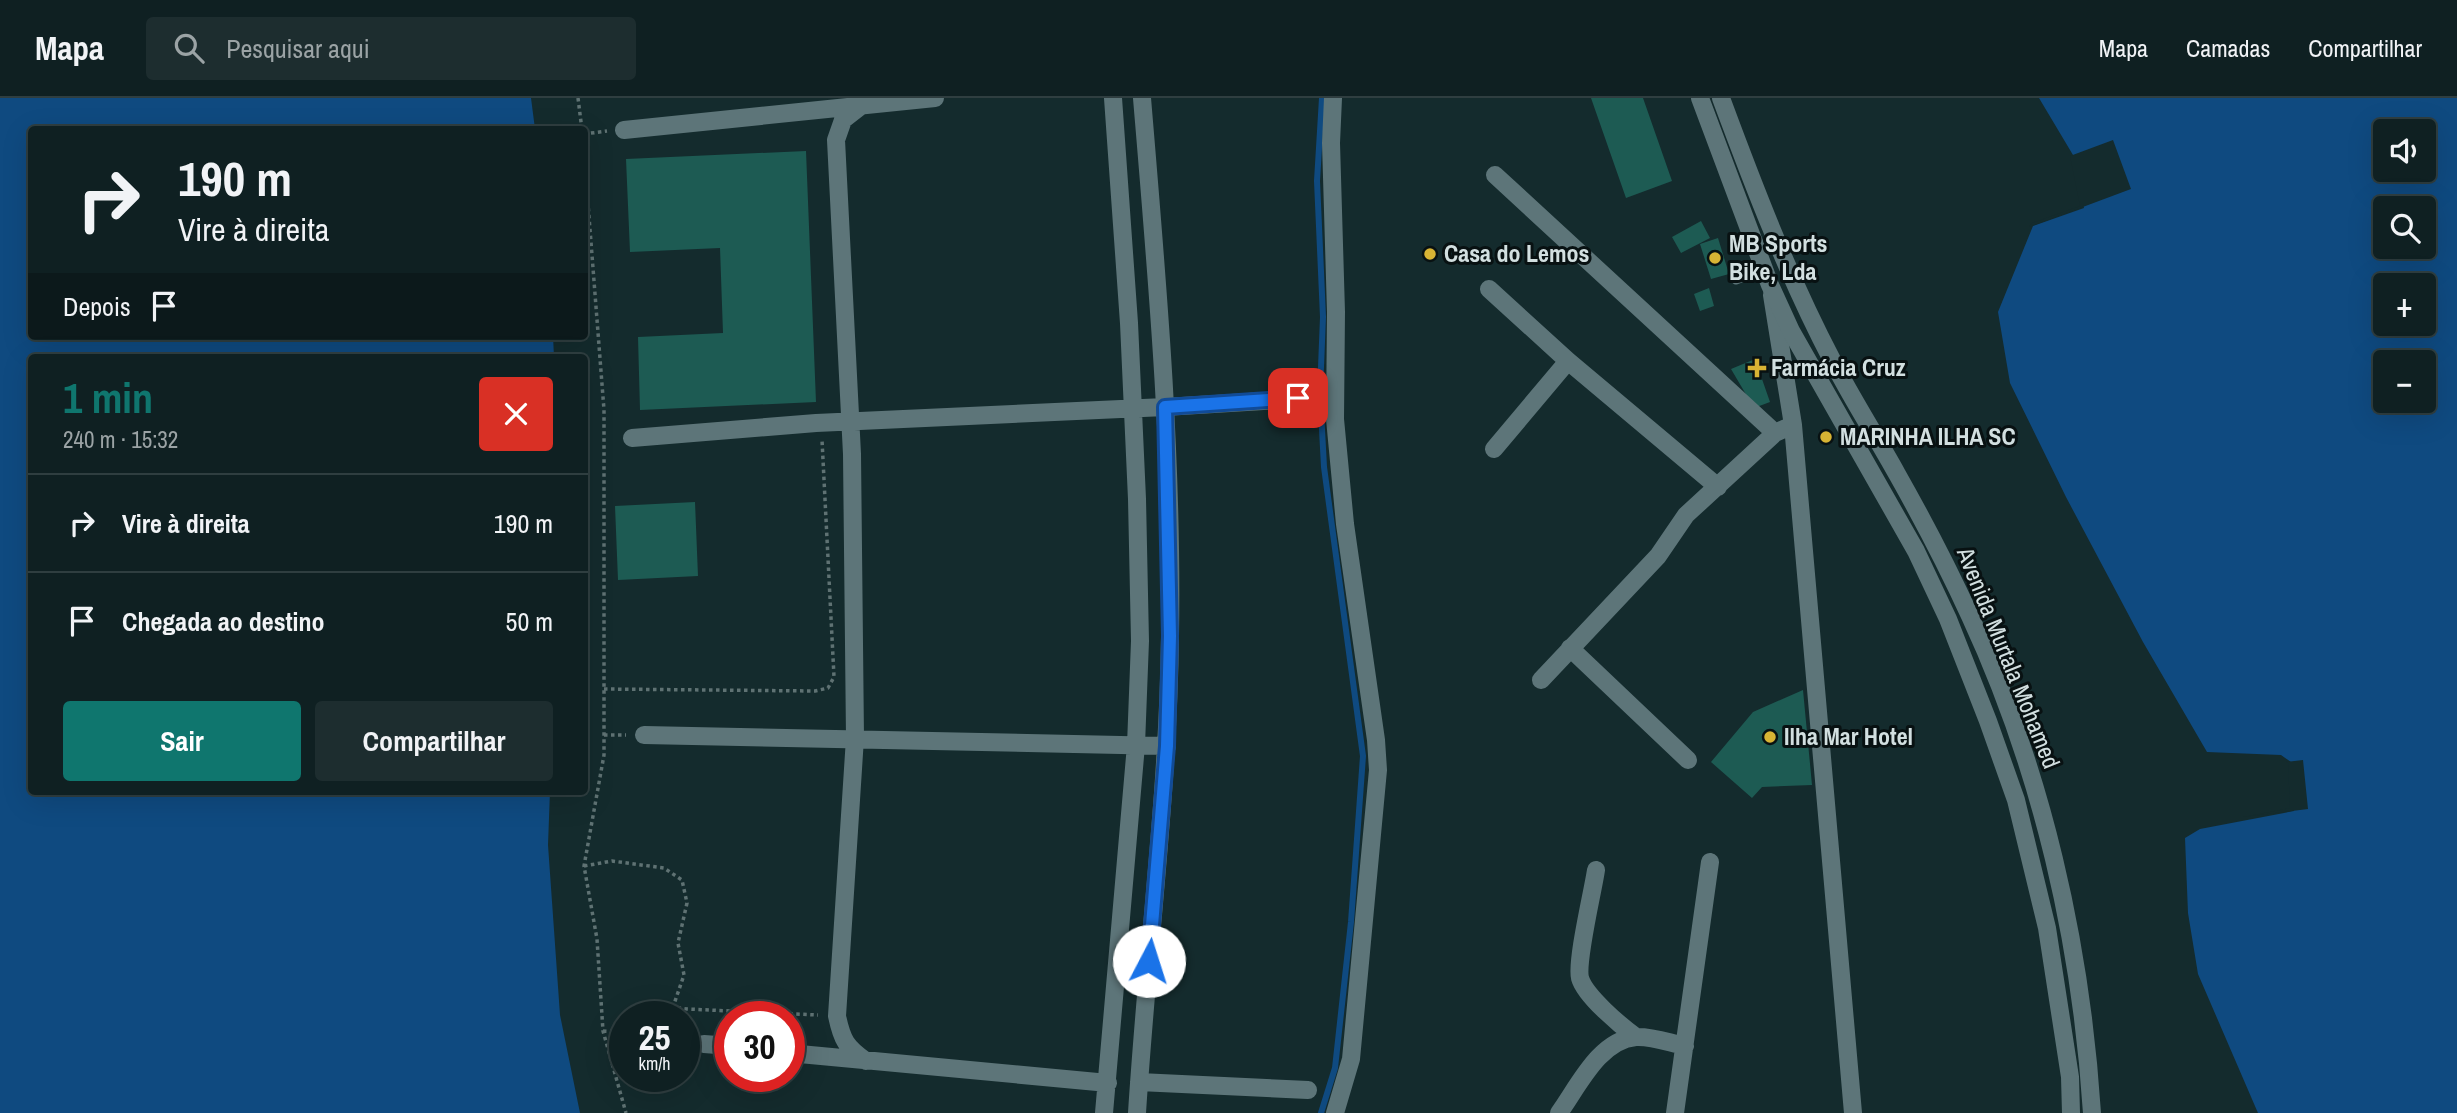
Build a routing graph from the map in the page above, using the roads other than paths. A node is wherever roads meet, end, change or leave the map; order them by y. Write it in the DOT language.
graph roads {
  1 [pos="935,98"];
  2 [pos="1113,98"];
  3 [pos="1142,98"];
  4 [pos="1334,98"];
  5 [pos="1700,98"];
  6 [pos="1721,98"];
  7 [pos="861,106"];
  8 [pos="624,130"];
  9 [pos="1496,175"];
  10 [pos="1767,277"];
  11 [pos="1736,280"];
  12 [pos="1489,289"];
  13 [pos="1568,361"];
  14 [pos="1298,398"];
  15 [pos="1165,407"];
  16 [pos="1133,408"];
  17 [pos="850,421"];
  18 [pos="1793,425"];
  19 [pos="1775,433"];
  20 [pos="632,438"];
  21 [pos="1494,449"];
  22 [pos="1718,487"];
  23 [pos="1570,648"];
  24 [pos="1541,680"];
  25 [pos="644,736"];
  26 [pos="855,738"];
  27 [pos="1136,745"];
  28 [pos="1167,746"];
  29 [pos="1688,760"];
  30 [pos="1710,862"];
  31 [pos="1597,870"];
  32 [pos="1636,1037"];
  33 [pos="704,1044"];
  34 [pos="714,1045"];
  35 [pos="1685,1046"];
  36 [pos="805,1054"];
  37 [pos="866,1060"];
  38 [pos="1139,1082"];
  39 [pos="1108,1083"];
  40 [pos="1308,1090"];
  41 [pos="1104,1113"];
  42 [pos="1138,1113"];
  43 [pos="1335,1113"];
  44 [pos="1559,1113"];
  45 [pos="1675,1113"];
  46 [pos="1853,1113"];
  47 [pos="2071,1113"];
  48 [pos="2092,1113"];
  1 -- 7 [label="street"];
  2 -- 16 [label="street"];
  3 -- 15 [label="street"];
  4 -- 43 [label="street"];
  5 -- 10 [label="street, Avenida Murtala Mohamed"];
  6 -- 48 [label="street, Avenida Murtala Mohamed"];
  7 -- 8 [label="street"];
  7 -- 17 [label="street"];
  9 -- 19 [label="street"];
  10 -- 11 [label="lane"];
  10 -- 18 [label="street, Avenida Murtala Mohamed"];
  10 -- 47 [label="street, Avenida Murtala Mohamed"];
  12 -- 13 [label="street"];
  13 -- 21 [label="street"];
  13 -- 22 [label="street"];
  14 -- 15 [label="street"];
  15 -- 16 [label="street"];
  15 -- 28 [label="street"];
  16 -- 17 [label="street"];
  16 -- 27 [label="street"];
  17 -- 20 [label="street"];
  17 -- 26 [label="street"];
  18 -- 19 [label="street"];
  18 -- 46 [label="street, Avenida Murtala Mohamed"];
  19 -- 22 [label="street"];
  22 -- 23 [label="street"];
  23 -- 24 [label="street"];
  23 -- 29 [label="street"];
  25 -- 26 [label="street"];
  26 -- 27 [label="street"];
  26 -- 37 [label="street"];
  27 -- 28 [label="street"];
  27 -- 39 [label="street"];
  28 -- 38 [label="street"];
  30 -- 35 [label="street"];
  31 -- 32 [label="street"];
  32 -- 35 [label="street"];
  32 -- 44 [label="street"];
  33 -- 34 [label="street"];
  35 -- 45 [label="street"];
  36 -- 37 [label="street"];
  37 -- 39 [label="street"];
  38 -- 40 [label="street"];
  38 -- 42 [label="street"];
  39 -- 41 [label="street"];
}
